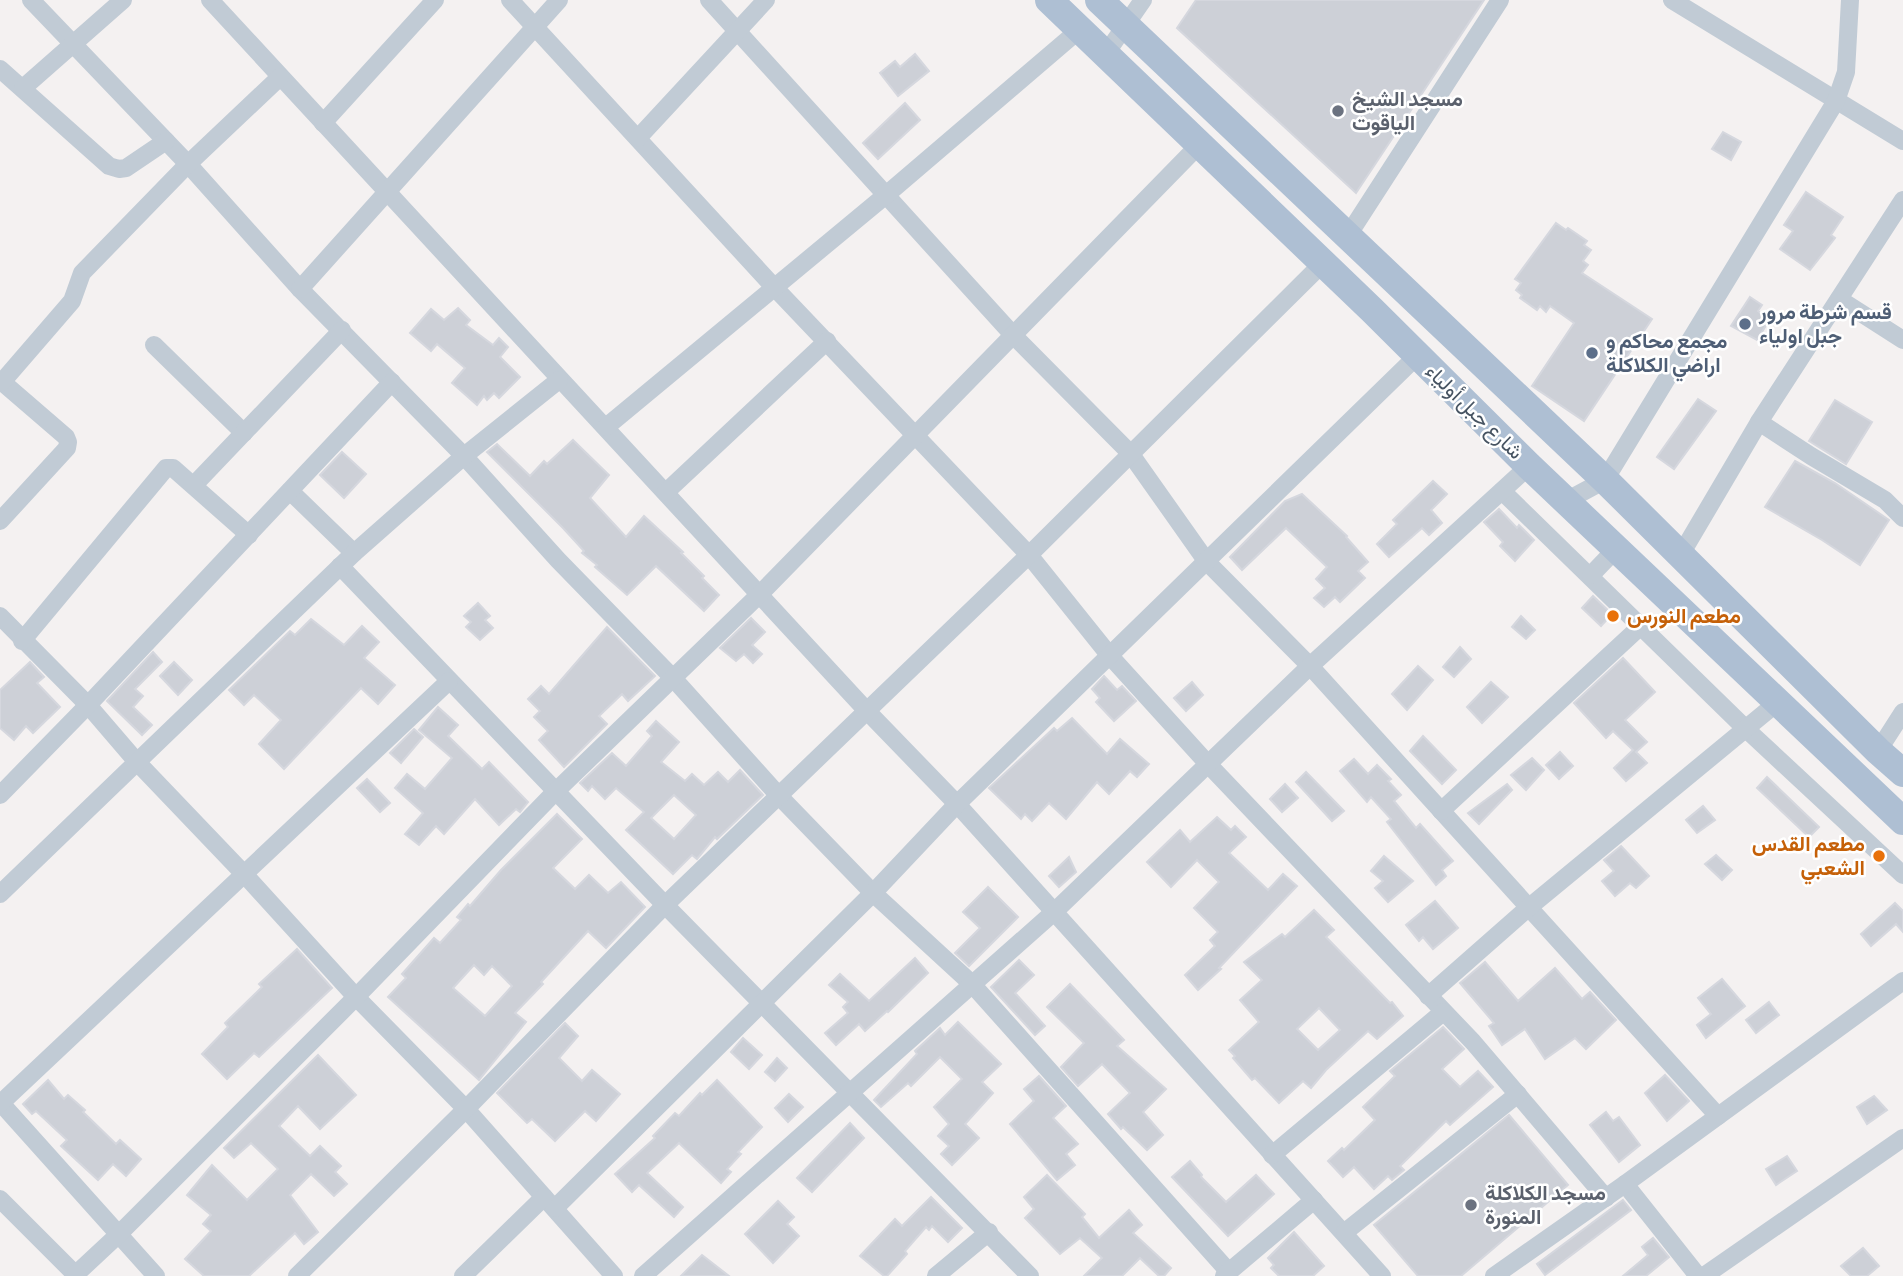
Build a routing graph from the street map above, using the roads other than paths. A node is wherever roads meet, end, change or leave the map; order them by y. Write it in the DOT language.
graph roads {
  1 [pos="31,0"];
  2 [pos="123,0"];
  3 [pos="209,0"];
  4 [pos="435,0"];
  5 [pos="510,0"];
  6 [pos="559,0"];
  7 [pos="709,0"];
  8 [pos="766,0"];
  9 [pos="1049,0"];
  10 [pos="1099,0"];
  11 [pos="1143,0"];
  12 [pos="1500,0"];
  13 [pos="1672,0"];
  14 [pos="1850,0"];
  15 [pos="1126,25"];
  16 [pos="535,26"];
  17 [pos="1079,30"];
  18 [pos="737,31"];
  19 [pos="74,43"];
  20 [pos="1105,55"];
  21 [pos="280,78"];
  22 [pos="9,82"];
  23 [pos="1836,101"];
  24 [pos="323,123"];
  25 [pos="638,138"];
  26 [pos="166,141"];
  27 [pos="1903,141"];
  28 [pos="1199,145"];
  29 [pos="188,164"];
  30 [pos="387,193"];
  31 [pos="886,195"];
  32 [pos="1903,200"];
  33 [pos="1347,237"];
  34 [pos="1324,263"];
  35 [pos="774,287"];
  36 [pos="300,289"];
  37 [pos="1839,299"];
  38 [pos="341,330"];
  39 [pos="1013,335"];
  40 [pos="1903,340"];
  41 [pos="827,341"];
  42 [pos="154,345"];
  43 [pos="1417,356"];
  44 [pos="559,380"];
  45 [pos="1,381"];
  46 [pos="392,382"];
  47 [pos="1759,422"];
  48 [pos="606,427"];
  49 [pos="244,433"];
  50 [pos="916,436"];
  51 [pos="1130,453"];
  52 [pos="464,456"];
  53 [pos="1530,466"];
  54 [pos="1605,480"];
  55 [pos="194,485"];
  56 [pos="290,491"];
  57 [pos="1502,491"];
  58 [pos="666,492"];
  59 [pos="1566,501"];
  60 [pos="1903,518"];
  61 [pos="0,521"];
  62 [pos="249,535"];
  63 [pos="1616,549"];
  64 [pos="354,553"];
  65 [pos="1029,555"];
  66 [pos="1680,556"];
  67 [pos="1207,562"];
  68 [pos="340,566"];
  69 [pos="1591,575"];
  70 [pos="761,593"];
  71 [pos="0,616"];
  72 [pos="1642,625"];
  73 [pos="22,641"];
  74 [pos="1110,656"];
  75 [pos="1310,666"];
  76 [pos="673,678"];
  77 [pos="449,681"];
  78 [pos="1778,702"];
  79 [pos="88,705"];
  80 [pos="866,710"];
  81 [pos="1903,712"];
  82 [pos="1746,729"];
  83 [pos="1878,751"];
  84 [pos="137,762"];
  85 [pos="1208,764"];
  86 [pos="1903,773"];
  87 [pos="555,792"];
  88 [pos="0,795"];
  89 [pos="780,797"];
  90 [pos="957,804"];
  91 [pos="1441,811"];
  92 [pos="1903,821"];
  93 [pos="245,875"];
  94 [pos="1903,875"];
  95 [pos="873,893"];
  96 [pos="0,894"];
  97 [pos="664,905"];
  98 [pos="1528,908"];
  99 [pos="1054,912"];
  100 [pos="1903,981"];
  101 [pos="972,984"];
  102 [pos="1429,996"];
  103 [pos="356,997"];
  104 [pos="761,1001"];
  105 [pos="1443,1012"];
  106 [pos="851,1092"];
  107 [pos="1518,1094"];
  108 [pos="0,1103"];
  109 [pos="466,1109"];
  110 [pos="1718,1116"];
  111 [pos="1903,1138"];
  112 [pos="1272,1155"];
  113 [pos="1625,1184"];
  114 [pos="1606,1198"];
  115 [pos="0,1199"];
  116 [pos="1314,1200"];
  117 [pos="550,1202"];
  118 [pos="989,1232"];
  119 [pos="1345,1232"];
  120 [pos="119,1234"];
  121 [pos="1226,1274"];
  122 [pos="1376,1274"];
  123 [pos="76,1275"];
  124 [pos="156,1276"];
  125 [pos="297,1276"];
  126 [pos="463,1276"];
  127 [pos="614,1276"];
  128 [pos="643,1276"];
  129 [pos="936,1276"];
  130 [pos="1030,1276"];
  131 [pos="1494,1276"];
  132 [pos="1698,1276"];
  133 [pos="1704,1276"];
  1 -- 19 [label="street"];
  2 -- 19 [label="street"];
  3 -- 21 [label="street"];
  4 -- 24 [label="street"];
  5 -- 16 [label="street"];
  6 -- 16 [label="street"];
  7 -- 18 [label="street"];
  8 -- 18 [label="street"];
  9 -- 17 [label="main road, شارع جبل أولياء"];
  10 -- 15 [label="main road, شارع جبل أولياء"];
  11 -- 15 [label="street"];
  12 -- 33 [label="street"];
  13 -- 23 [label="street"];
  14 -- 23 [label="street"];
  15 -- 20 [label="street"];
  15 -- 33 [label="main road, شارع جبل أولياء"];
  16 -- 25 [label="street"];
  16 -- 30 [label="street"];
  17 -- 20 [label="main road, شارع جبل أولياء"];
  17 -- 31 [label="street"];
  18 -- 25 [label="street"];
  18 -- 31 [label="street"];
  19 -- 22 [label="street"];
  19 -- 26 [label="street"];
  20 -- 28 [label="main road, شارع جبل أولياء"];
  21 -- 24 [label="street"];
  21 -- 29 [label="street"];
  22 -- 26 [label="street"];
  23 -- 27 [label="street"];
  23 -- 54 [label="street"];
  24 -- 30 [label="street"];
  25 -- 35 [label="street"];
  26 -- 29 [label="street"];
  28 -- 34 [label="main road, شارع جبل أولياء"];
  28 -- 39 [label="street"];
  29 -- 36 [label="street"];
  29 -- 45 [label="street"];
  30 -- 36 [label="street"];
  30 -- 44 [label="street"];
  31 -- 35 [label="street"];
  31 -- 39 [label="street"];
  32 -- 37 [label="street"];
  33 -- 54 [label="main road, شارع جبل أولياء"];
  34 -- 43 [label="main road, شارع جبل أولياء"];
  34 -- 51 [label="street"];
  35 -- 41 [label="street"];
  35 -- 48 [label="street"];
  36 -- 38 [label="street"];
  37 -- 40 [label="street"];
  37 -- 47 [label="street"];
  38 -- 46 [label="street"];
  38 -- 49 [label="street"];
  39 -- 50 [label="street"];
  39 -- 51 [label="street"];
  41 -- 50 [label="street"];
  41 -- 58 [label="street"];
  42 -- 49 [label="street"];
  43 -- 53 [label="main road, شارع جبل أولياء"];
  43 -- 67 [label="street"];
  44 -- 48 [label="street"];
  44 -- 52 [label="street"];
  45 -- 61 [label="street"];
  46 -- 52 [label="street"];
  46 -- 56 [label="street"];
  47 -- 60 [label="street"];
  47 -- 66 [label="street"];
  48 -- 58 [label="street"];
  49 -- 55 [label="street"];
  50 -- 65 [label="street"];
  50 -- 70 [label="street"];
  51 -- 65 [label="street"];
  51 -- 67 [label="street"];
  52 -- 64 [label="street"];
  52 -- 76 [label="street"];
  53 -- 57 [label="street"];
  53 -- 59 [label="main road, شارع جبل أولياء"];
  54 -- 59 [label="street"];
  54 -- 66 [label="main road, شارع جبل أولياء"];
  55 -- 62 [label="street"];
  55 -- 73 [label="street"];
  56 -- 62 [label="street"];
  56 -- 64 [label="street"];
  57 -- 69 [label="street"];
  57 -- 75 [label="street"];
  58 -- 70 [label="street"];
  59 -- 63 [label="main road, شارع جبل أولياء"];
  62 -- 79 [label="street"];
  63 -- 69 [label="street"];
  63 -- 78 [label="main road, شارع جبل أولياء"];
  64 -- 68 [label="street"];
  65 -- 74 [label="street"];
  65 -- 80 [label="street"];
  66 -- 83 [label="main road, شارع جبل أولياء"];
  67 -- 74 [label="street"];
  67 -- 75 [label="street"];
  68 -- 77 [label="street"];
  68 -- 84 [label="street"];
  69 -- 72 [label="street"];
  70 -- 76 [label="street"];
  70 -- 80 [label="street"];
  71 -- 73 [label="street"];
  72 -- 82 [label="street"];
  72 -- 91 [label="street"];
  73 -- 79 [label="street"];
  74 -- 85 [label="street"];
  74 -- 90 [label="street"];
  75 -- 85 [label="street"];
  75 -- 91 [label="street"];
  76 -- 87 [label="street"];
  76 -- 89 [label="street"];
  77 -- 87 [label="street"];
  77 -- 93 [label="street"];
  78 -- 82 [label="street"];
  78 -- 92 [label="main road, شارع جبل أولياء"];
  79 -- 84 [label="street"];
  79 -- 88 [label="street"];
  80 -- 89 [label="street"];
  80 -- 90 [label="street"];
  81 -- 83 [label="street"];
  82 -- 94 [label="street"];
  82 -- 98 [label="street"];
  83 -- 86 [label="main road, شارع جبل أولياء"];
  84 -- 93 [label="street"];
  84 -- 96 [label="street"];
  85 -- 99 [label="street"];
  85 -- 102 [label="street"];
  87 -- 97 [label="street"];
  87 -- 103 [label="street"];
  89 -- 95 [label="street"];
  89 -- 97 [label="street"];
  90 -- 95 [label="street"];
  90 -- 99 [label="street"];
  91 -- 98 [label="street"];
  93 -- 103 [label="street"];
  93 -- 108 [label="street"];
  95 -- 101 [label="street"];
  95 -- 104 [label="street"];
  97 -- 104 [label="street"];
  97 -- 109 [label="street"];
  98 -- 102 [label="street"];
  98 -- 110 [label="street"];
  99 -- 101 [label="street"];
  99 -- 112 [label="street"];
  100 -- 110 [label="street"];
  101 -- 106 [label="street"];
  101 -- 121 [label="street"];
  102 -- 105 [label="street"];
  103 -- 109 [label="street"];
  103 -- 120 [label="street"];
  104 -- 106 [label="street"];
  104 -- 117 [label="street"];
  105 -- 107 [label="street"];
  105 -- 112 [label="street"];
  106 -- 118 [label="street"];
  106 -- 128 [label="street"];
  107 -- 114 [label="street"];
  107 -- 119 [label="street"];
  108 -- 120 [label="street"];
  109 -- 117 [label="street"];
  109 -- 125 [label="street"];
  110 -- 113 [label="street"];
  111 -- 133 [label="street"];
  112 -- 116 [label="street"];
  113 -- 114 [label="street"];
  113 -- 132 [label="street"];
  114 -- 131 [label="street"];
  115 -- 123 [label="street"];
  116 -- 119 [label="street"];
  116 -- 121 [label="street"];
  117 -- 126 [label="street"];
  117 -- 127 [label="street"];
  118 -- 129 [label="street"];
  118 -- 130 [label="street"];
  119 -- 122 [label="street"];
  120 -- 123 [label="street"];
  120 -- 124 [label="street"];
}
